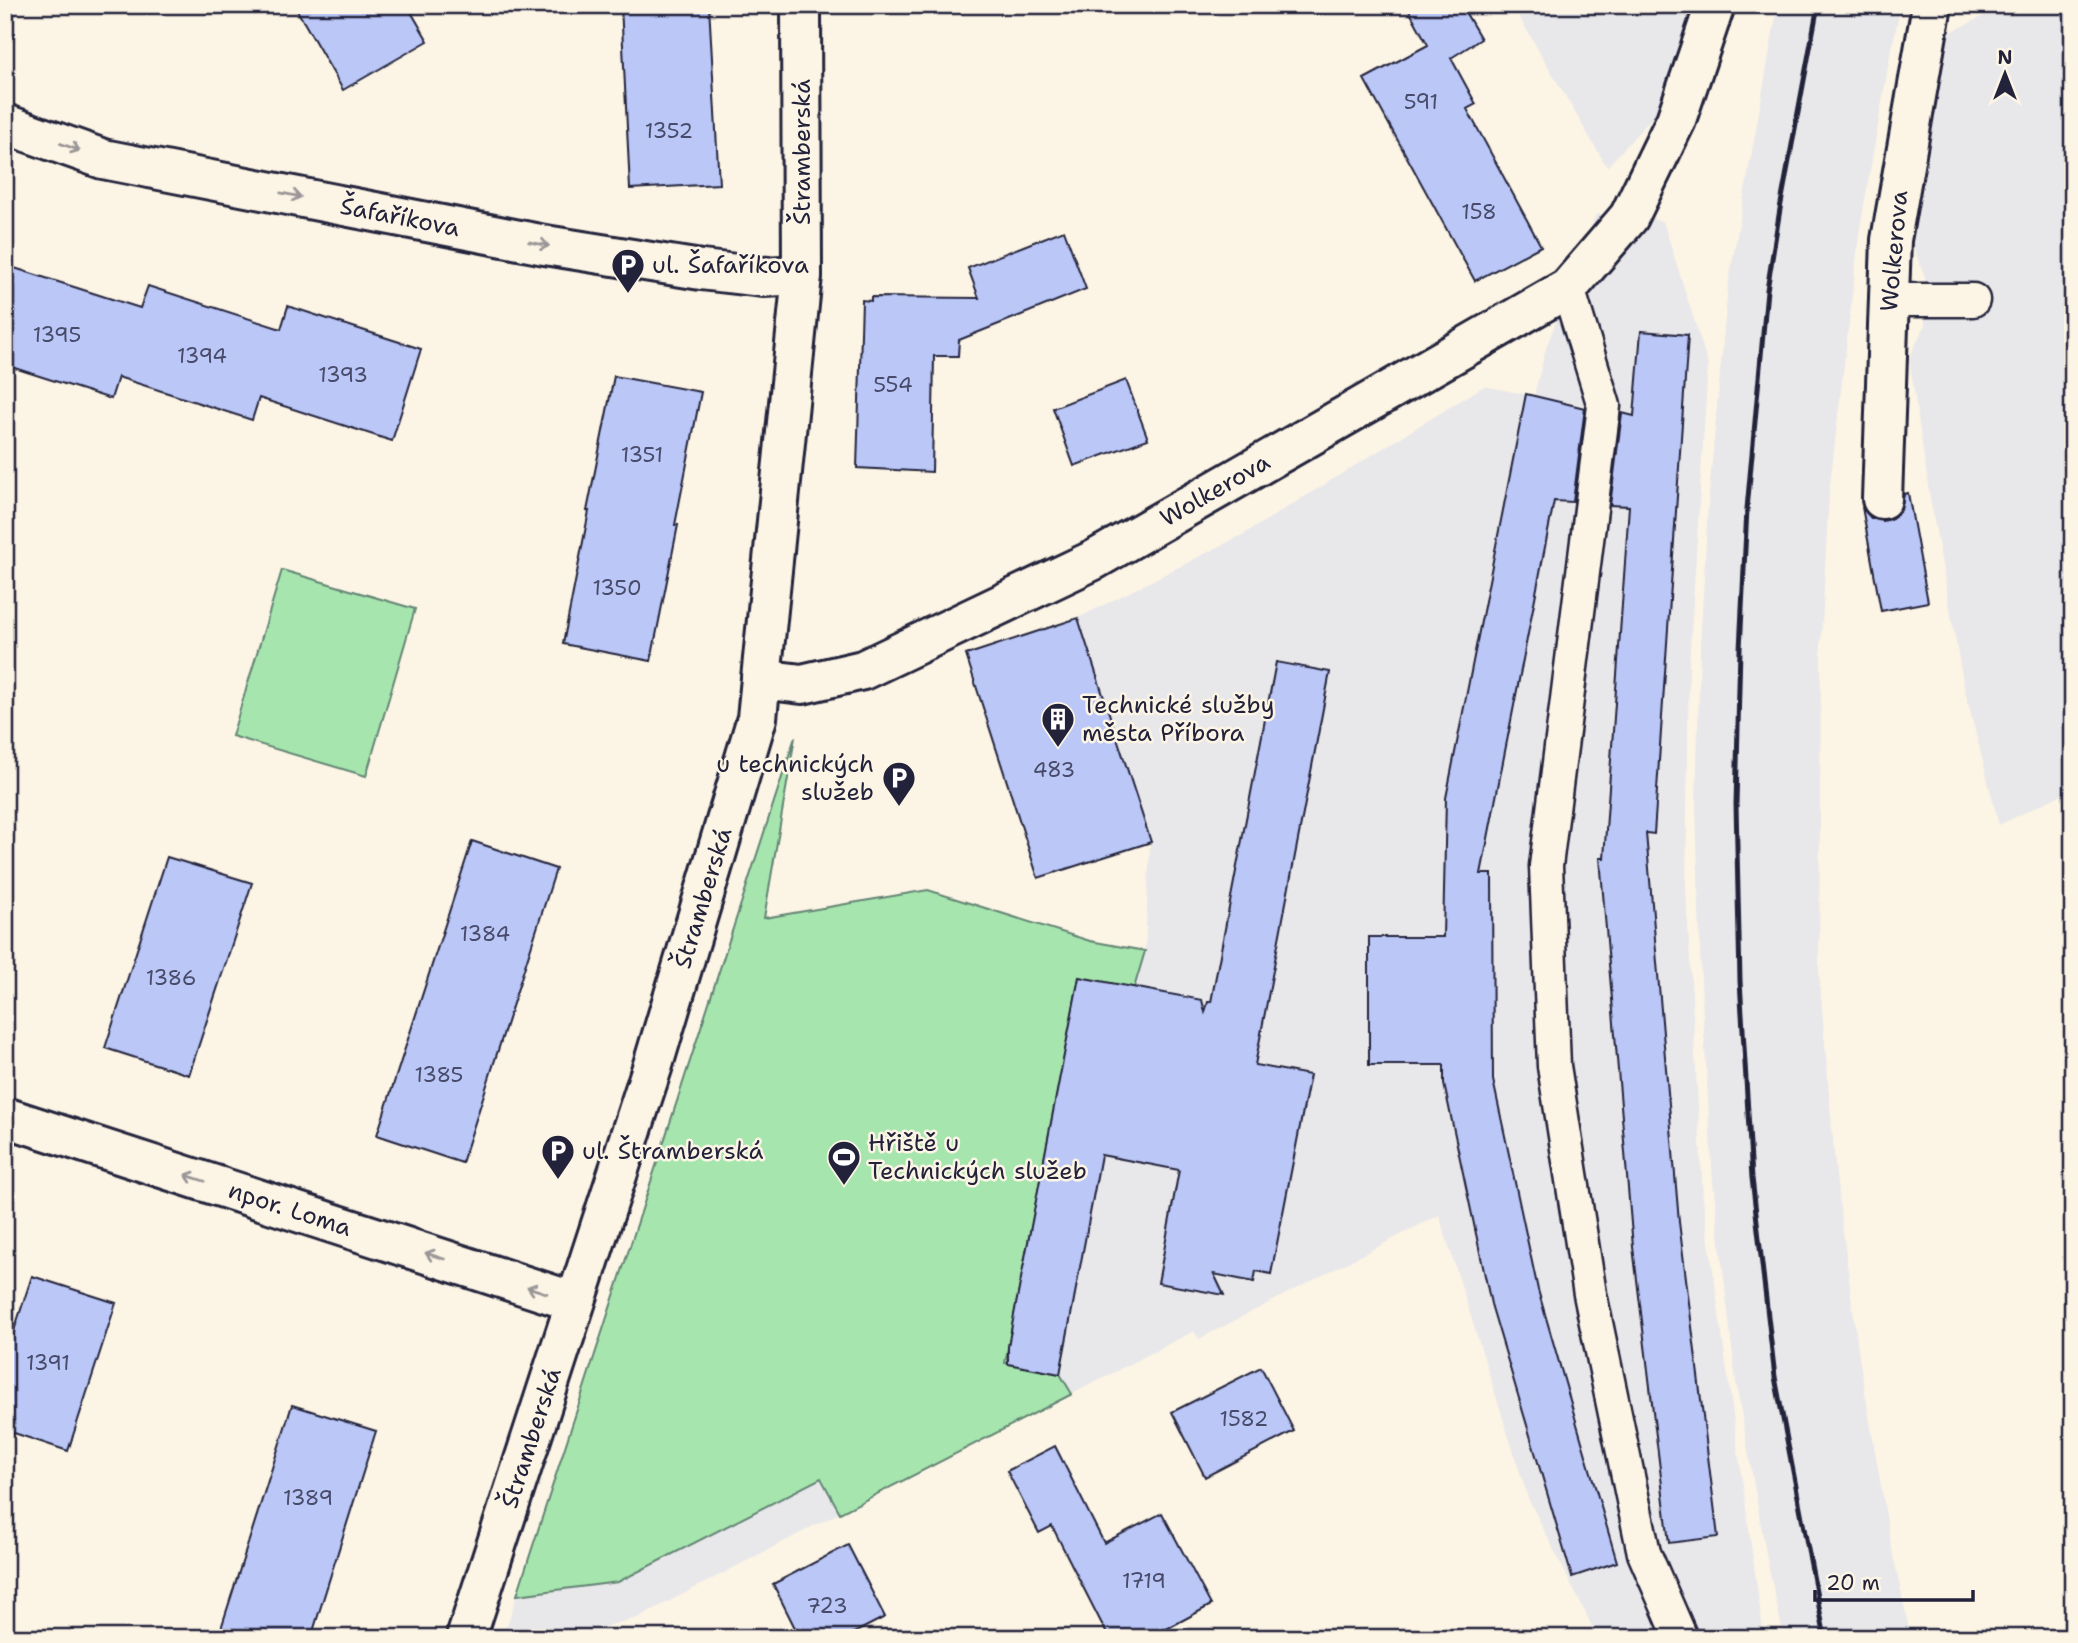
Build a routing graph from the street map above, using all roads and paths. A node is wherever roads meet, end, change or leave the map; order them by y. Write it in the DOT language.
graph roads {
  1 [pos="801,5"];
  2 [pos="1714,5"];
  3 [pos="1932,5"];
  4 [pos="5,124"];
  5 [pos="802,275"];
  6 [pos="1568,288"];
  7 [pos="1888,300"];
  8 [pos="1973,300"];
  9 [pos="1882,499"];
  10 [pos="761,680"];
  11 [pos="5,1117"];
  12 [pos="575,1302"];
  13 [pos="466,1638"];
  14 [pos="1681,1638"];
  1 -- 5 [label="street, Štramberská"];
  2 -- 6 [label="street, Wolkerova"];
  3 -- 7 [label="street, Wolkerova"];
  4 -- 5 [label="street, Šafaříkova, one-way"];
  5 -- 10 [label="street, Štramberská"];
  6 -- 10 [label="street, Wolkerova"];
  6 -- 14 [label="lane"];
  7 -- 8 [label="lane"];
  7 -- 9 [label="street, Wolkerova"];
  10 -- 12 [label="street, Štramberská"];
  12 -- 11 [label="street, npor. Loma, one-way"];
  12 -- 13 [label="street, Štramberská"];
}
